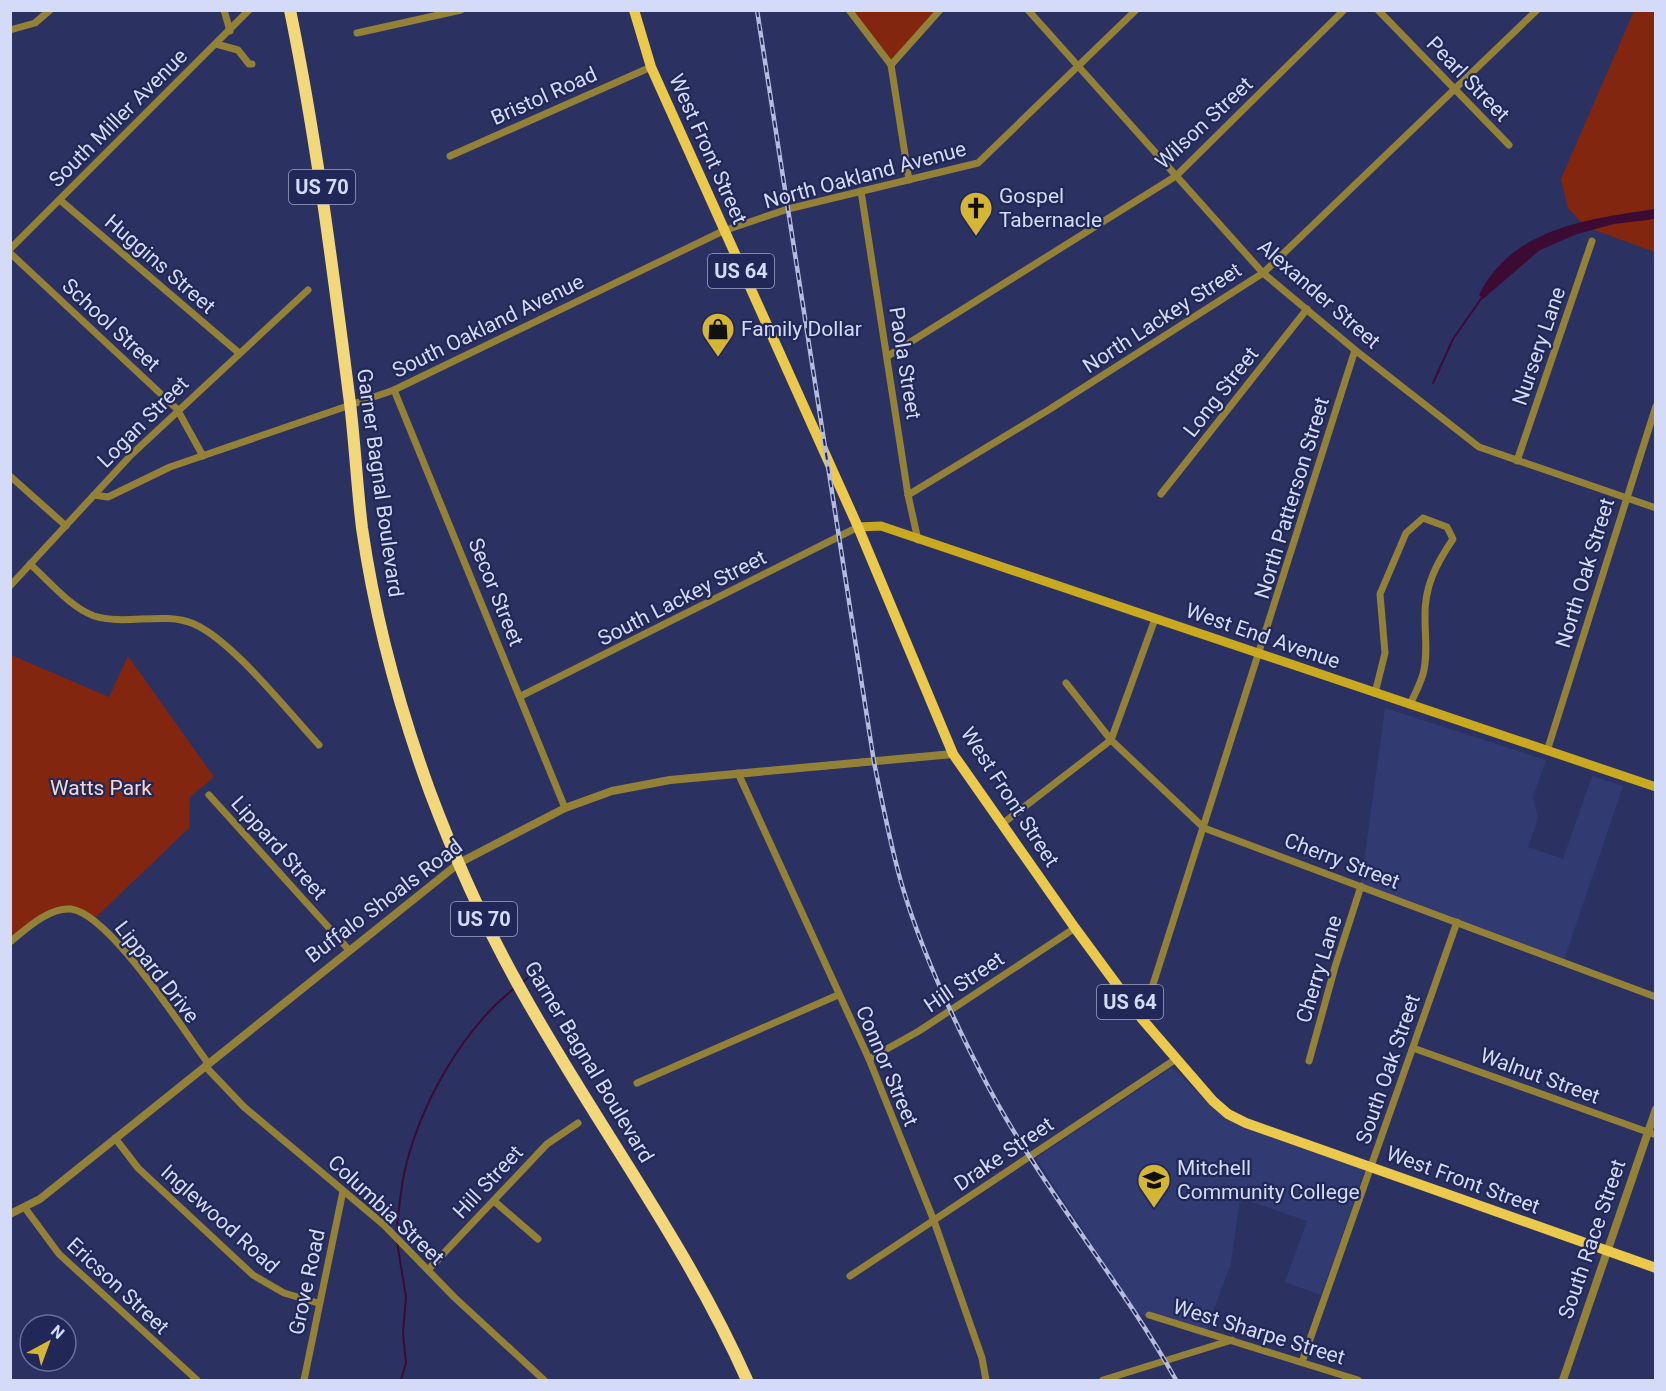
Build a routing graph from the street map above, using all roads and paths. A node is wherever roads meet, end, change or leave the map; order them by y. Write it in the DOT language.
graph roads {
  1 [pos="50,10"];
  2 [pos="224,10"];
  3 [pos="249,10"];
  4 [pos="290,10"];
  5 [pos="461,10"];
  6 [pos="634,10"];
  7 [pos="849,10"];
  8 [pos="940,10"];
  9 [pos="1028,10"];
  10 [pos="1136,10"];
  11 [pos="1344,10"];
  12 [pos="1378,10"];
  13 [pos="1537,10"];
  14 [pos="10,30"];
  15 [pos="230,30"];
  16 [pos="357,33"];
  17 [pos="216,44"];
  18 [pos="252,64"];
  19 [pos="891,65"];
  20 [pos="651,67"];
  21 [pos="1078,67"];
  22 [pos="1455,89"];
  23 [pos="1509,146"];
  24 [pos="450,156"];
  25 [pos="1176,176"];
  26 [pos="909,180"];
  27 [pos="861,191"];
  28 [pos="60,200"];
  29 [pos="723,231"];
  30 [pos="1592,241"];
  31 [pos="10,251"];
  32 [pos="1263,273"];
  33 [pos="308,290"];
  34 [pos="1307,309"];
  35 [pos="1355,350"];
  36 [pos="239,353"];
  37 [pos="888,356"];
  38 [pos="394,390"];
  39 [pos="1656,406"];
  40 [pos="350,407"];
  41 [pos="177,409"];
  42 [pos="203,456"];
  43 [pos="1517,461"];
  44 [pos="10,476"];
  45 [pos="1161,494"];
  46 [pos="94,495"];
  47 [pos="908,495"];
  48 [pos="1626,498"];
  49 [pos="1656,508"];
  50 [pos="66,526"];
  51 [pos="858,527"];
  52 [pos="918,540"];
  53 [pos="30,564"];
  54 [pos="10,586"];
  55 [pos="1155,619"];
  56 [pos="1260,655"];
  57 [pos="1065,683"];
  58 [pos="1375,693"];
  59 [pos="521,696"];
  60 [pos="1410,705"];
  61 [pos="1111,740"];
  62 [pos="319,745"];
  63 [pos="1547,751"];
  64 [pos="953,754"];
  65 [pos="738,773"];
  66 [pos="1656,787"];
  67 [pos="209,795"];
  68 [pos="565,808"];
  69 [pos="1002,825"];
  70 [pos="1204,828"];
  71 [pos="459,863"];
  72 [pos="1361,886"];
  73 [pos="1457,922"];
  74 [pos="1075,928"];
  75 [pos="10,942"];
  76 [pos="349,950"];
  77 [pos="838,995"];
  78 [pos="1656,997"];
  79 [pos="1143,1019"];
  80 [pos="1413,1048"];
  81 [pos="869,1059"];
  82 [pos="1176,1059"];
  83 [pos="1309,1060"];
  84 [pos="206,1064"];
  85 [pos="637,1083"];
  86 [pos="1656,1109"];
  87 [pos="578,1123"];
  88 [pos="1652,1133"];
  89 [pos="115,1138"];
  90 [pos="1371,1167"];
  91 [pos="343,1191"];
  92 [pos="494,1201"];
  93 [pos="25,1208"];
  94 [pos="10,1214"];
  95 [pos="934,1221"];
  96 [pos="538,1239"];
  97 [pos="1606,1251"];
  98 [pos="1656,1268"];
  99 [pos="428,1270"];
  100 [pos="850,1276"];
  101 [pos="318,1303"];
  102 [pos="1149,1315"];
  103 [pos="1232,1340"];
  104 [pos="1302,1362"];
  105 [pos="197,1380"];
  106 [pos="304,1380"];
  107 [pos="544,1380"];
  108 [pos="747,1380"];
  109 [pos="986,1380"];
  110 [pos="1103,1380"];
  111 [pos="1358,1380"];
  112 [pos="1563,1380"];
  1 -- 14 [label="street"];
  2 -- 15 [label="street"];
  3 -- 15 [label="street, South Miller Avenue"];
  4 -- 40 [label="highway, Garner Bagnal Boulevard / US 70"];
  5 -- 16 [label="street"];
  6 -- 20 [label="main road, West Front Street / US 64"];
  7 -- 19 [label="street"];
  8 -- 19 [label="street"];
  9 -- 21 [label="street, Alexander Street"];
  10 -- 21 [label="street, North Oakland Avenue"];
  11 -- 25 [label="street, Wilson Street"];
  12 -- 22 [label="street, Pearl Street"];
  13 -- 22 [label="street, North Lackey Street"];
  15 -- 17 [label="street, South Miller Avenue"];
  17 -- 18 [label="street"];
  17 -- 28 [label="street, South Miller Avenue"];
  19 -- 26 [label="street"];
  20 -- 24 [label="street, Bristol Road"];
  20 -- 29 [label="main road, West Front Street / US 64"];
  21 -- 25 [label="street, Alexander Street"];
  21 -- 26 [label="street, North Oakland Avenue"];
  22 -- 23 [label="street, Pearl Street"];
  22 -- 32 [label="street, North Lackey Street"];
  25 -- 32 [label="street, Alexander Street"];
  25 -- 37 [label="street, Wilson Street"];
  26 -- 27 [label="street, North Oakland Avenue"];
  27 -- 29 [label="street, North Oakland Avenue"];
  27 -- 37 [label="street, Paola Street"];
  28 -- 31 [label="street, South Miller Avenue"];
  28 -- 36 [label="street, Huggins Street"];
  29 -- 38 [label="street, South Oakland Avenue"];
  29 -- 51 [label="main road, West Front Street / US 64"];
  30 -- 43 [label="street, Nursery Lane"];
  31 -- 41 [label="street, School Street"];
  32 -- 34 [label="street, Alexander Street"];
  32 -- 47 [label="street, North Lackey Street"];
  33 -- 36 [label="street, Logan Street"];
  34 -- 35 [label="street, Alexander Street"];
  34 -- 45 [label="street, Long Street"];
  35 -- 43 [label="street, Alexander Street"];
  35 -- 56 [label="street, North Patterson Street"];
  36 -- 41 [label="street, Logan Street"];
  37 -- 47 [label="street, Paola Street"];
  38 -- 40 [label="street, South Oakland Avenue"];
  38 -- 59 [label="street, Secor Street"];
  39 -- 48 [label="street, North Oak Street"];
  40 -- 42 [label="street, South Oakland Avenue"];
  40 -- 71 [label="highway, Garner Bagnal Boulevard / US 70"];
  41 -- 42 [label="street, School Street"];
  41 -- 46 [label="street, Logan Street"];
  42 -- 46 [label="street, South Oakland Avenue"];
  43 -- 48 [label="street, Alexander Street"];
  44 -- 50 [label="street"];
  46 -- 50 [label="street, Logan Street"];
  47 -- 52 [label="street, Paola Street"];
  48 -- 49 [label="street, Alexander Street"];
  48 -- 63 [label="street, North Oak Street"];
  50 -- 53 [label="street, Logan Street"];
  51 -- 52 [label="main road, West End Avenue"];
  51 -- 59 [label="street, South Lackey Street"];
  51 -- 64 [label="main road, West Front Street / US 64"];
  52 -- 55 [label="main road, West End Avenue"];
  53 -- 54 [label="street, Logan Street"];
  53 -- 62 [label="street"];
  55 -- 56 [label="main road, West End Avenue"];
  55 -- 61 [label="street"];
  56 -- 58 [label="main road, West End Avenue"];
  56 -- 70 [label="street, North Patterson Street"];
  57 -- 61 [label="street, Cherry Street"];
  58 -- 60 [label="main road, West End Avenue"];
  58 -- 60 [label="street"];
  59 -- 68 [label="street, Secor Street"];
  60 -- 63 [label="main road, West End Avenue"];
  61 -- 69 [label="street"];
  61 -- 70 [label="street, Cherry Street"];
  63 -- 66 [label="main road, West End Avenue"];
  64 -- 65 [label="street, Buffalo Shoals Road"];
  64 -- 69 [label="main road, West Front Street / US 64"];
  65 -- 68 [label="street, Buffalo Shoals Road"];
  65 -- 77 [label="street, Connor Street"];
  67 -- 76 [label="street, Lippard Street"];
  68 -- 71 [label="street, Buffalo Shoals Road"];
  69 -- 74 [label="main road, West Front Street / US 64"];
  70 -- 72 [label="street, Cherry Street"];
  70 -- 79 [label="street, North Patterson Street"];
  71 -- 76 [label="street, Buffalo Shoals Road"];
  71 -- 108 [label="highway, Garner Bagnal Boulevard / US 70"];
  72 -- 73 [label="street, Cherry Street"];
  72 -- 83 [label="street, Cherry Lane"];
  73 -- 78 [label="street, Cherry Street"];
  73 -- 80 [label="street, South Oak Street"];
  74 -- 79 [label="main road, West Front Street / US 64"];
  74 -- 81 [label="street, Hill Street"];
  75 -- 84 [label="street, Lippard Drive"];
  76 -- 84 [label="street, Buffalo Shoals Road"];
  77 -- 81 [label="street, Connor Street"];
  77 -- 85 [label="street"];
  79 -- 82 [label="main road, West Front Street / US 64"];
  80 -- 88 [label="street, Walnut Street"];
  80 -- 90 [label="street, South Oak Street"];
  81 -- 95 [label="street, Connor Street"];
  82 -- 90 [label="main road, West Front Street / US 64"];
  82 -- 95 [label="street, Drake Street"];
  84 -- 89 [label="street, Buffalo Shoals Road"];
  84 -- 91 [label="street, Columbia Street"];
  86 -- 88 [label="street, South Race Street"];
  87 -- 92 [label="street, Hill Street"];
  88 -- 97 [label="street, South Race Street"];
  89 -- 93 [label="street, Buffalo Shoals Road"];
  89 -- 101 [label="street, Inglewood Road"];
  90 -- 97 [label="main road, West Front Street / US 64"];
  90 -- 104 [label="street, South Oak Street"];
  91 -- 99 [label="street, Columbia Street"];
  91 -- 101 [label="street, Grove Road"];
  92 -- 96 [label="street"];
  92 -- 99 [label="street, Hill Street"];
  93 -- 94 [label="street, Buffalo Shoals Road"];
  93 -- 105 [label="street, Ericson Street"];
  95 -- 100 [label="street, Drake Street"];
  95 -- 109 [label="street, Connor Street"];
  97 -- 98 [label="main road, West Front Street / US 64"];
  97 -- 112 [label="street, South Race Street"];
  99 -- 107 [label="street, Columbia Street"];
  101 -- 106 [label="street, Grove Road"];
  102 -- 103 [label="street, West Sharpe Street"];
  103 -- 104 [label="street, West Sharpe Street"];
  103 -- 110 [label="street"];
  104 -- 111 [label="street, West Sharpe Street"];
}
